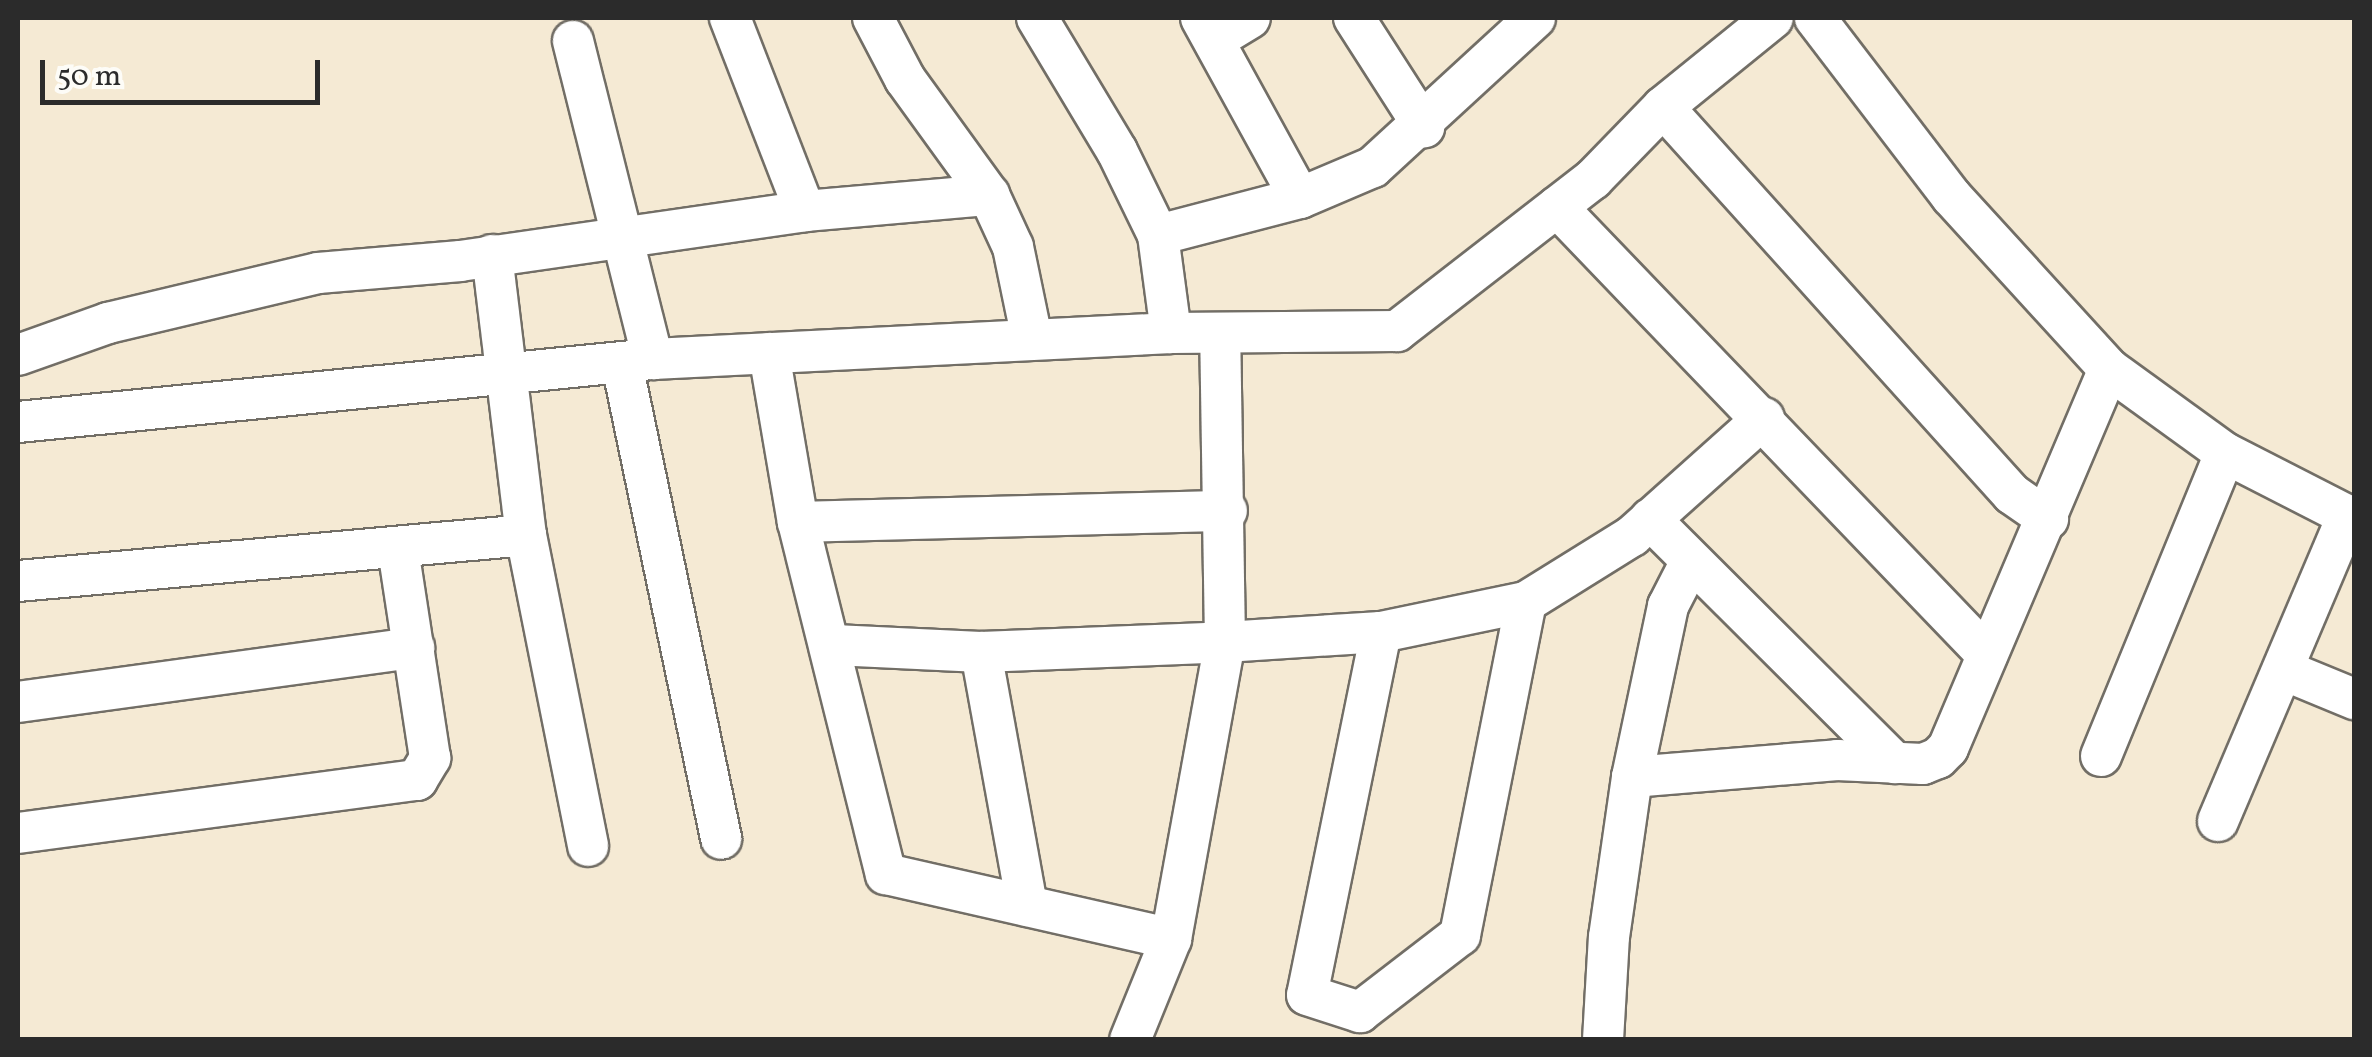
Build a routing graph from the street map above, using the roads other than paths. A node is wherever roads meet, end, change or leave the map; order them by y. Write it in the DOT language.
graph roads {
  1 [pos="730,18"];
  2 [pos="874,18"];
  3 [pos="1037,18"];
  4 [pos="1250,18"];
  5 [pos="1354,18"];
  6 [pos="1536,18"];
  7 [pos="1773,18"];
  8 [pos="1815,18"];
  9 [pos="1207,29"];
  10 [pos="573,41"];
  11 [pos="1663,107"];
  12 [pos="1424,126"];
  13 [pos="988,195"];
  14 [pos="1300,198"];
  15 [pos="1557,207"];
  16 [pos="805,211"];
  17 [pos="617,233"];
  18 [pos="1158,236"];
  19 [pos="492,255"];
  20 [pos="1171,334"];
  21 [pos="1220,336"];
  22 [pos="1032,339"];
  23 [pos="768,353"];
  24 [pos="18,355"];
  25 [pos="638,361"];
  26 [pos="2109,369"];
  27 [pos="508,377"];
  28 [pos="1764,418"];
  29 [pos="18,422"];
  30 [pos="2225,452"];
  31 [pos="1227,511"];
  32 [pos="2351,517"];
  33 [pos="2048,519"];
  34 [pos="1650,520"];
  35 [pos="798,522"];
  36 [pos="526,535"];
  37 [pos="398,548"];
  38 [pos="1690,562"];
  39 [pos="18,580"];
  40 [pos="1526,602"];
  41 [pos="1381,632"];
  42 [pos="1224,642"];
  43 [pos="834,645"];
  44 [pos="414,648"];
  45 [pos="981,652"];
  46 [pos="1987,655"];
  47 [pos="2286,671"];
  48 [pos="2354,699"];
  49 [pos="18,702"];
  50 [pos="2100,756"];
  51 [pos="1895,763"];
  52 [pos="1632,777"];
  53 [pos="2218,821"];
  54 [pos="18,833"];
  55 [pos="722,839"];
  56 [pos="588,846"];
  57 [pos="1028,906"];
  58 [pos="1172,939"];
  59 [pos="1130,1040"];
  60 [pos="1603,1040"];
  1 -- 16 [label="street"];
  2 -- 13 [label="street"];
  3 -- 18 [label="street"];
  4 -- 9 [label="street"];
  5 -- 12 [label="street"];
  6 -- 12 [label="street"];
  7 -- 11 [label="street"];
  8 -- 26 [label="street"];
  9 -- 14 [label="street"];
  10 -- 17 [label="street"];
  11 -- 15 [label="street"];
  11 -- 33 [label="street"];
  12 -- 14 [label="street"];
  13 -- 16 [label="street"];
  13 -- 22 [label="street"];
  14 -- 18 [label="street"];
  15 -- 21 [label="street"];
  15 -- 28 [label="street"];
  16 -- 17 [label="street"];
  17 -- 19 [label="street"];
  17 -- 25 [label="street"];
  18 -- 20 [label="street"];
  19 -- 24 [label="street"];
  19 -- 27 [label="street"];
  20 -- 21 [label="street"];
  20 -- 22 [label="street"];
  21 -- 31 [label="street"];
  22 -- 23 [label="street"];
  23 -- 25 [label="street"];
  23 -- 35 [label="street"];
  25 -- 27 [label="street"];
  25 -- 55 [label="street"];
  26 -- 30 [label="street"];
  26 -- 33 [label="street"];
  27 -- 29 [label="street"];
  27 -- 36 [label="street"];
  28 -- 34 [label="street"];
  28 -- 46 [label="street"];
  30 -- 32 [label="street"];
  30 -- 50 [label="street"];
  31 -- 35 [label="street"];
  31 -- 42 [label="street"];
  32 -- 47 [label="street"];
  33 -- 46 [label="street"];
  34 -- 38 [label="street"];
  34 -- 40 [label="street"];
  35 -- 43 [label="street"];
  36 -- 37 [label="street"];
  36 -- 56 [label="street"];
  37 -- 39 [label="street"];
  37 -- 44 [label="street"];
  38 -- 51 [label="street"];
  38 -- 52 [label="street"];
  40 -- 41 [label="street"];
  40 -- 41 [label="street"];
  41 -- 42 [label="street"];
  42 -- 45 [label="street"];
  42 -- 58 [label="street"];
  43 -- 45 [label="street"];
  43 -- 57 [label="street"];
  44 -- 49 [label="street"];
  44 -- 54 [label="street"];
  45 -- 57 [label="street"];
  46 -- 51 [label="street"];
  47 -- 48 [label="street"];
  47 -- 53 [label="street"];
  51 -- 52 [label="street"];
  52 -- 60 [label="street"];
  57 -- 58 [label="street"];
  58 -- 59 [label="street"];
}
